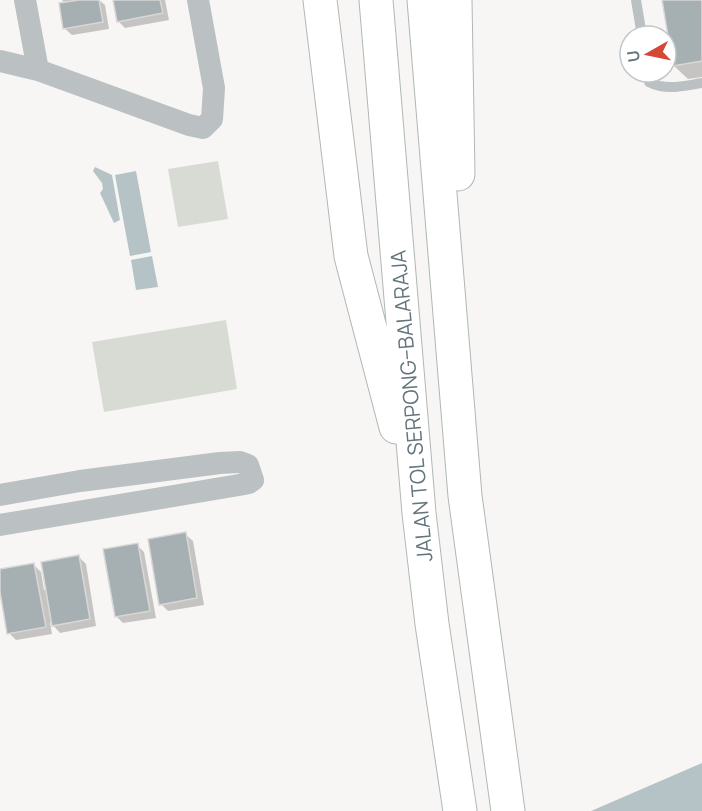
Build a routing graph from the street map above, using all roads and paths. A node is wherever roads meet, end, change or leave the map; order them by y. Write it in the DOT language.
graph roads {
  1 [pos="25,0"];
  2 [pos="198,0"];
  3 [pos="636,0"];
  4 [pos="440,8"];
  5 [pos="376,11"];
  6 [pos="321,12"];
  7 [pos="640,24"];
  8 [pos="0,61"];
  9 [pos="38,70"];
  10 [pos="702,83"];
  11 [pos="654,84"];
  12 [pos="0,495"];
  13 [pos="419,513"];
  14 [pos="0,525"];
  15 [pos="460,811"];
  16 [pos="508,811"];
  1 -- 9 [label="street"];
  2 -- 9 [label="street"];
  3 -- 7 [label="lane"];
  4 -- 16 [label="highway"];
  5 -- 13 [label="highway, JALAN TOL SERPONG–BALARAJA"];
  6 -- 13 [label="highway"];
  8 -- 9 [label="street"];
  10 -- 11 [label="lane"];
  12 -- 14 [label="street"];
  13 -- 15 [label="highway, JALAN TOL SERPONG–BALARAJA"];
}
